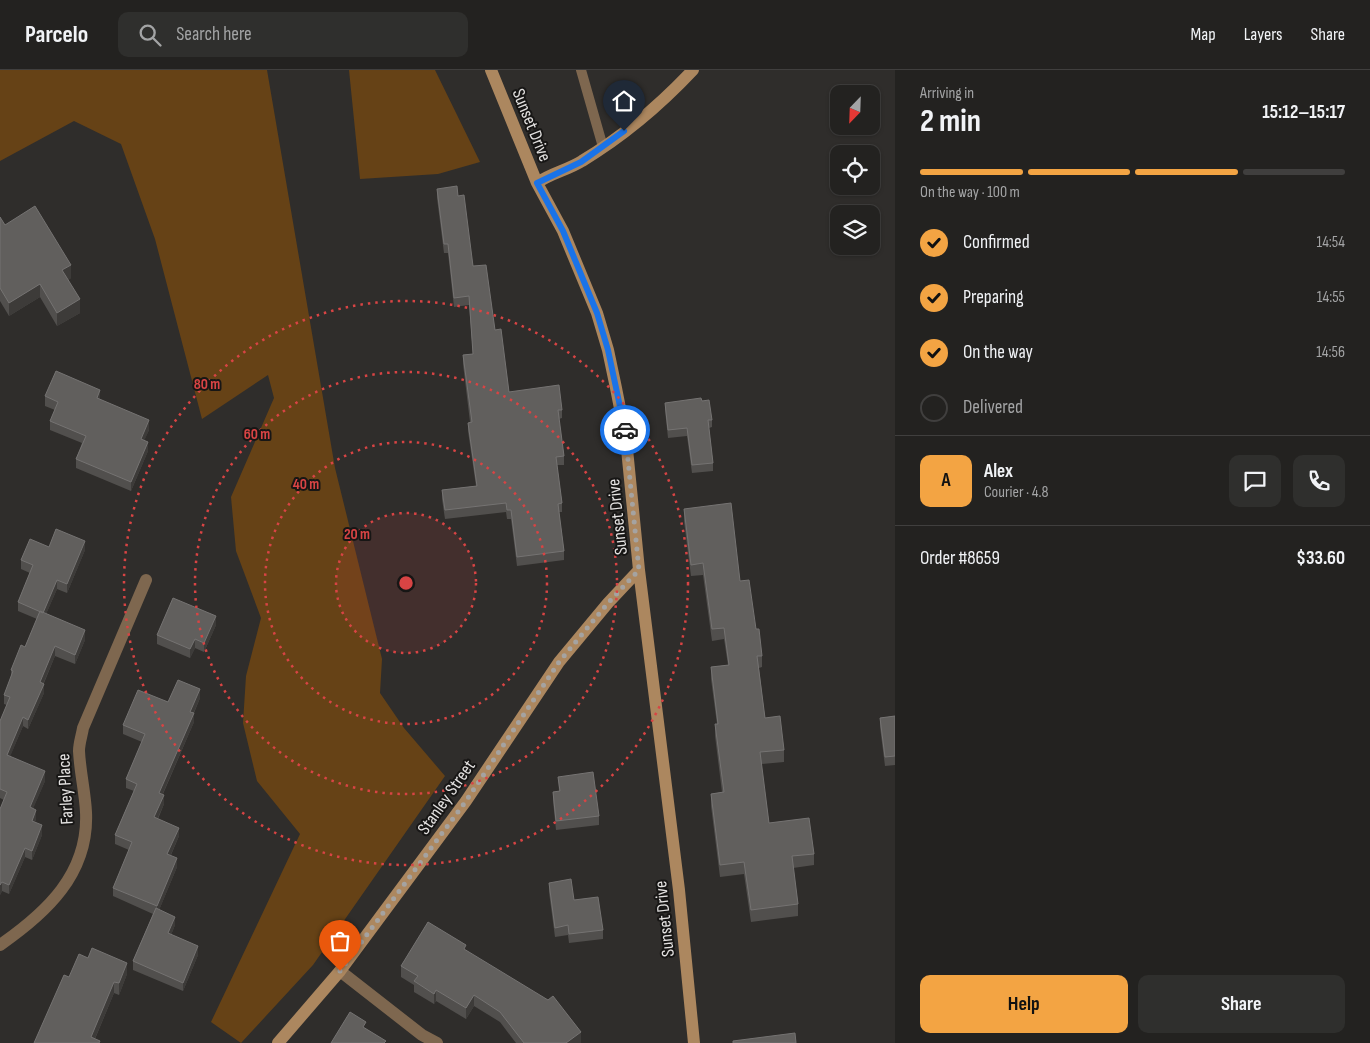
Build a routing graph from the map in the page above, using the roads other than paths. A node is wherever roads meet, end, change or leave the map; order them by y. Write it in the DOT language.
graph roads {
  1 [pos="491,70"];
  2 [pos="581,70"];
  3 [pos="693,70"];
  4 [pos="603,147"];
  5 [pos="537,183"];
  6 [pos="639,570"];
  7 [pos="146,580"];
  8 [pos="0,945"];
  9 [pos="340,971"];
  10 [pos="423,1039"];
  11 [pos="278,1043"];
  12 [pos="437,1043"];
  13 [pos="694,1043"];
  1 -- 5 [label="main road, Sunset Drive"];
  2 -- 4 [label="lane"];
  3 -- 4 [label="main road"];
  4 -- 5 [label="main road"];
  5 -- 6 [label="main road, Sunset Drive"];
  6 -- 9 [label="main road, Stanley Street"];
  6 -- 13 [label="main road, Sunset Drive"];
  7 -- 8 [label="street, Farley Place"];
  9 -- 10 [label="street"];
  9 -- 11 [label="main road, Stanley Street"];
  10 -- 12 [label="street"];
}
